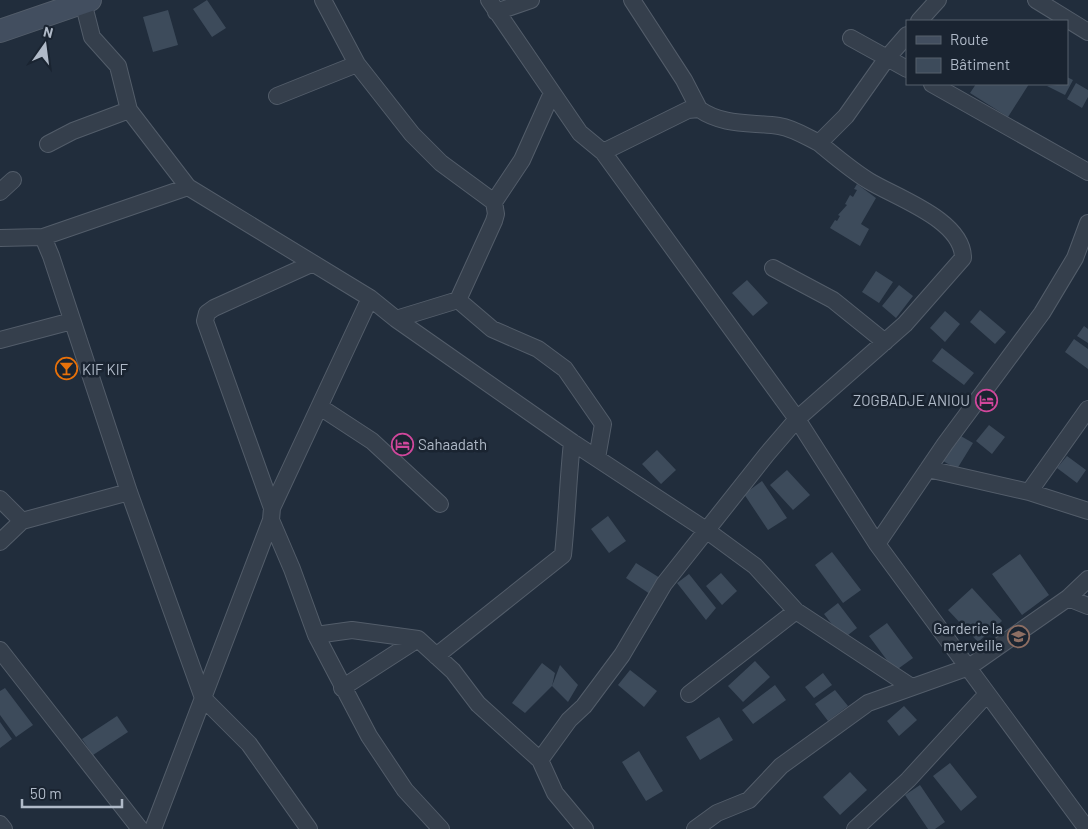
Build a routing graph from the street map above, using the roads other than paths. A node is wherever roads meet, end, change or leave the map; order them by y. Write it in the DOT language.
graph roads {
  1 [pos="322,0"];
  2 [pos="531,0"];
  3 [pos="632,0"];
  4 [pos="938,0"];
  5 [pos="1036,0"];
  6 [pos="86,1"];
  7 [pos="493,6"];
  8 [pos="920,20"];
  9 [pos="0,31"];
  10 [pos="1088,32"];
  11 [pos="906,37"];
  12 [pos="851,38"];
  13 [pos="887,58"];
  14 [pos="357,64"];
  15 [pos="906,68"];
  16 [pos="934,85"];
  17 [pos="552,92"];
  18 [pos="277,96"];
  19 [pos="699,109"];
  20 [pos="129,110"];
  21 [pos="819,143"];
  22 [pos="48,144"];
  23 [pos="603,152"];
  24 [pos="1088,172"];
  25 [pos="13,180"];
  26 [pos="188,187"];
  27 [pos="0,192"];
  28 [pos="494,202"];
  29 [pos="1088,223"];
  30 [pos="43,237"];
  31 [pos="0,238"];
  32 [pos="311,264"];
  33 [pos="773,268"];
  34 [pos="370,298"];
  35 [pos="458,300"];
  36 [pos="396,319"];
  37 [pos="72,321"];
  38 [pos="0,340"];
  39 [pos="885,342"];
  40 [pos="320,407"];
  41 [pos="1088,410"];
  42 [pos="797,419"];
  43 [pos="572,442"];
  44 [pos="597,458"];
  45 [pos="928,469"];
  46 [pos="129,492"];
  47 [pos="1029,492"];
  48 [pos="0,499"];
  49 [pos="440,504"];
  50 [pos="1088,511"];
  51 [pos="271,514"];
  52 [pos="22,521"];
  53 [pos="706,530"];
  54 [pos="0,542"];
  55 [pos="877,544"];
  56 [pos="1088,580"];
  57 [pos="1068,598"];
  58 [pos="1088,606"];
  59 [pos="796,611"];
  60 [pos="316,635"];
  61 [pos="418,639"];
  62 [pos="436,656"];
  63 [pos="3,659"];
  64 [pos="969,667"];
  65 [pos="910,686"];
  66 [pos="342,688"];
  67 [pos="689,694"];
  68 [pos="987,694"];
  69 [pos="203,698"];
  70 [pos="540,760"];
  71 [pos="0,824"];
  72 [pos="4,829"];
  73 [pos="140,829"];
  74 [pos="153,829"];
  75 [pos="309,829"];
  76 [pos="441,829"];
  77 [pos="585,829"];
  78 [pos="696,829"];
  79 [pos="854,829"];
  80 [pos="1087,829"];
  1 -- 14 [label="street"];
  2 -- 7 [label="street"];
  3 -- 19 [label="street"];
  4 -- 8 [label="street"];
  5 -- 10 [label="street"];
  6 -- 9 [label="main road"];
  6 -- 20 [label="street"];
  7 -- 17 [label="street"];
  11 -- 13 [label="street"];
  12 -- 13 [label="street"];
  13 -- 15 [label="street"];
  13 -- 21 [label="street"];
  14 -- 18 [label="street"];
  14 -- 28 [label="street"];
  16 -- 24 [label="street"];
  17 -- 23 [label="street"];
  17 -- 28 [label="street"];
  19 -- 21 [label="street"];
  19 -- 23 [label="street"];
  20 -- 22 [label="street"];
  20 -- 26 [label="street"];
  21 -- 39 [label="street"];
  23 -- 42 [label="street"];
  25 -- 27 [label="street"];
  26 -- 30 [label="street"];
  26 -- 32 [label="street"];
  28 -- 35 [label="street"];
  29 -- 45 [label="street"];
  30 -- 31 [label="street"];
  30 -- 37 [label="street"];
  32 -- 34 [label="street"];
  32 -- 51 [label="street"];
  33 -- 39 [label="street"];
  34 -- 36 [label="street"];
  34 -- 40 [label="street"];
  35 -- 36 [label="street"];
  35 -- 44 [label="street"];
  36 -- 43 [label="street"];
  37 -- 38 [label="street"];
  37 -- 46 [label="street"];
  39 -- 42 [label="street"];
  40 -- 49 [label="street"];
  40 -- 51 [label="street"];
  41 -- 47 [label="street"];
  42 -- 53 [label="street"];
  42 -- 55 [label="street"];
  43 -- 44 [label="street"];
  43 -- 62 [label="street"];
  44 -- 53 [label="street"];
  45 -- 47 [label="street"];
  45 -- 55 [label="street"];
  46 -- 52 [label="street"];
  46 -- 69 [label="street"];
  47 -- 50 [label="street"];
  48 -- 52 [label="street"];
  51 -- 60 [label="street"];
  51 -- 69 [label="street"];
  52 -- 54 [label="street"];
  53 -- 59 [label="street"];
  53 -- 70 [label="street"];
  55 -- 64 [label="street"];
  56 -- 57 [label="street"];
  57 -- 58 [label="street"];
  57 -- 64 [label="street"];
  59 -- 65 [label="street"];
  59 -- 67 [label="street"];
  60 -- 61 [label="street"];
  60 -- 66 [label="street"];
  61 -- 62 [label="street"];
  61 -- 66 [label="street"];
  62 -- 70 [label="street"];
  63 -- 73 [label="street"];
  64 -- 65 [label="street"];
  64 -- 68 [label="street"];
  65 -- 78 [label="street"];
  66 -- 76 [label="street"];
  68 -- 79 [label="street"];
  68 -- 80 [label="street"];
  69 -- 74 [label="street"];
  69 -- 75 [label="street"];
  70 -- 77 [label="street"];
  71 -- 72 [label="street"];
}
